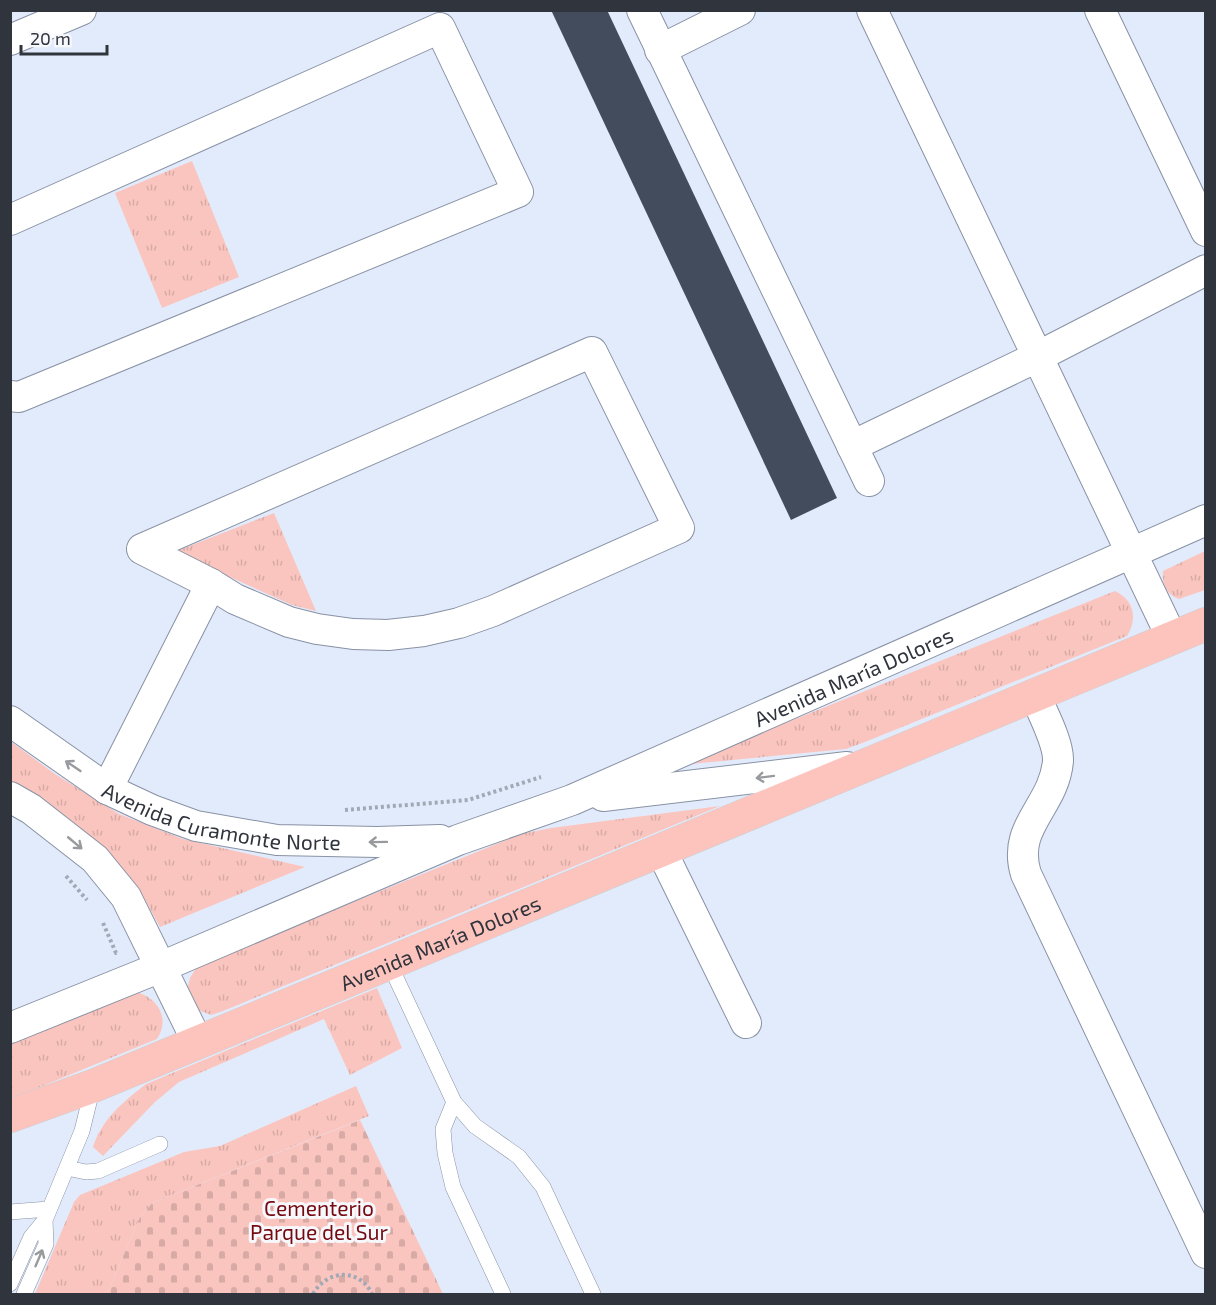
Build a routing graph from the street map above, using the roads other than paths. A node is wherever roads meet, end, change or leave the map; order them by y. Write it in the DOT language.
graph roads {
  1 [pos="81,10"];
  2 [pos="642,10"];
  3 [pos="740,10"];
  4 [pos="872,10"];
  5 [pos="1100,10"];
  6 [pos="10,40"];
  7 [pos="660,50"];
  8 [pos="10,220"];
  9 [pos="1206,231"];
  10 [pos="1206,270"];
  11 [pos="1037,357"];
  12 [pos="10,396"];
  13 [pos="852,446"];
  14 [pos="869,481"];
  15 [pos="1206,520"];
  16 [pos="1132,551"];
  17 [pos="211,584"];
  18 [pos="1206,624"];
  19 [pos="1172,638"];
  20 [pos="1035,695"];
  21 [pos="10,721"];
  22 [pos="865,765"];
  23 [pos="107,789"];
  24 [pos="10,797"];
  25 [pos="572,800"];
  26 [pos="458,840"];
  27 [pos="661,850"];
  28 [pos="389,963"];
  29 [pos="161,967"];
  30 [pos="746,1023"];
  31 [pos="10,1028"];
  32 [pos="198,1042"];
  33 [pos="93,1086"];
  34 [pos="454,1102"];
  35 [pos="11,1116"];
  36 [pos="160,1144"];
  37 [pos="67,1168"];
  38 [pos="10,1212"];
  39 [pos="47,1215"];
  40 [pos="1206,1253"];
  41 [pos="10,1284"];
  42 [pos="24,1294"];
  43 [pos="503,1294"];
  44 [pos="593,1294"];
  1 -- 6 [label="street"];
  2 -- 7 [label="street"];
  3 -- 7 [label="street"];
  4 -- 11 [label="street"];
  5 -- 9 [label="street"];
  7 -- 13 [label="street"];
  8 -- 12 [label="street"];
  10 -- 11 [label="street"];
  11 -- 13 [label="street"];
  11 -- 16 [label="street"];
  13 -- 14 [label="street"];
  15 -- 16 [label="street, Avenida María Dolores"];
  16 -- 19 [label="street"];
  16 -- 25 [label="street, Avenida María Dolores"];
  17 -- 17 [label="street"];
  17 -- 23 [label="street"];
  18 -- 19 [label="main road, Avenida María Dolores"];
  19 -- 20 [label="main road, Avenida María Dolores"];
  20 -- 22 [label="main road, Avenida María Dolores"];
  20 -- 40 [label="street"];
  23 -- 21 [label="street, Avenida Curamonte Norte, one-way"];
  22 -- 25 [label="street, Avenida María Dolores, one-way"];
  22 -- 27 [label="main road, Avenida María Dolores"];
  26 -- 23 [label="street, Avenida Curamonte Norte, one-way"];
  24 -- 29 [label="street, one-way"];
  25 -- 26 [label="street, Avenida María Dolores"];
  26 -- 29 [label="street, Avenida María Dolores"];
  27 -- 28 [label="main road, Avenida María Dolores"];
  27 -- 30 [label="street"];
  28 -- 32 [label="main road, Avenida María Dolores"];
  28 -- 34 [label="lane"];
  29 -- 31 [label="street, Avenida María Dolores"];
  29 -- 32 [label="street"];
  32 -- 33 [label="main road, Avenida María Dolores"];
  33 -- 35 [label="main road, Avenida María Dolores"];
  33 -- 37 [label="lane"];
  34 -- 43 [label="lane"];
  34 -- 44 [label="lane"];
  36 -- 37 [label="lane"];
  37 -- 39 [label="lane"];
  38 -- 39 [label="lane"];
  39 -- 41 [label="lane"];
  42 -- 39 [label="lane, one-way"];
}
